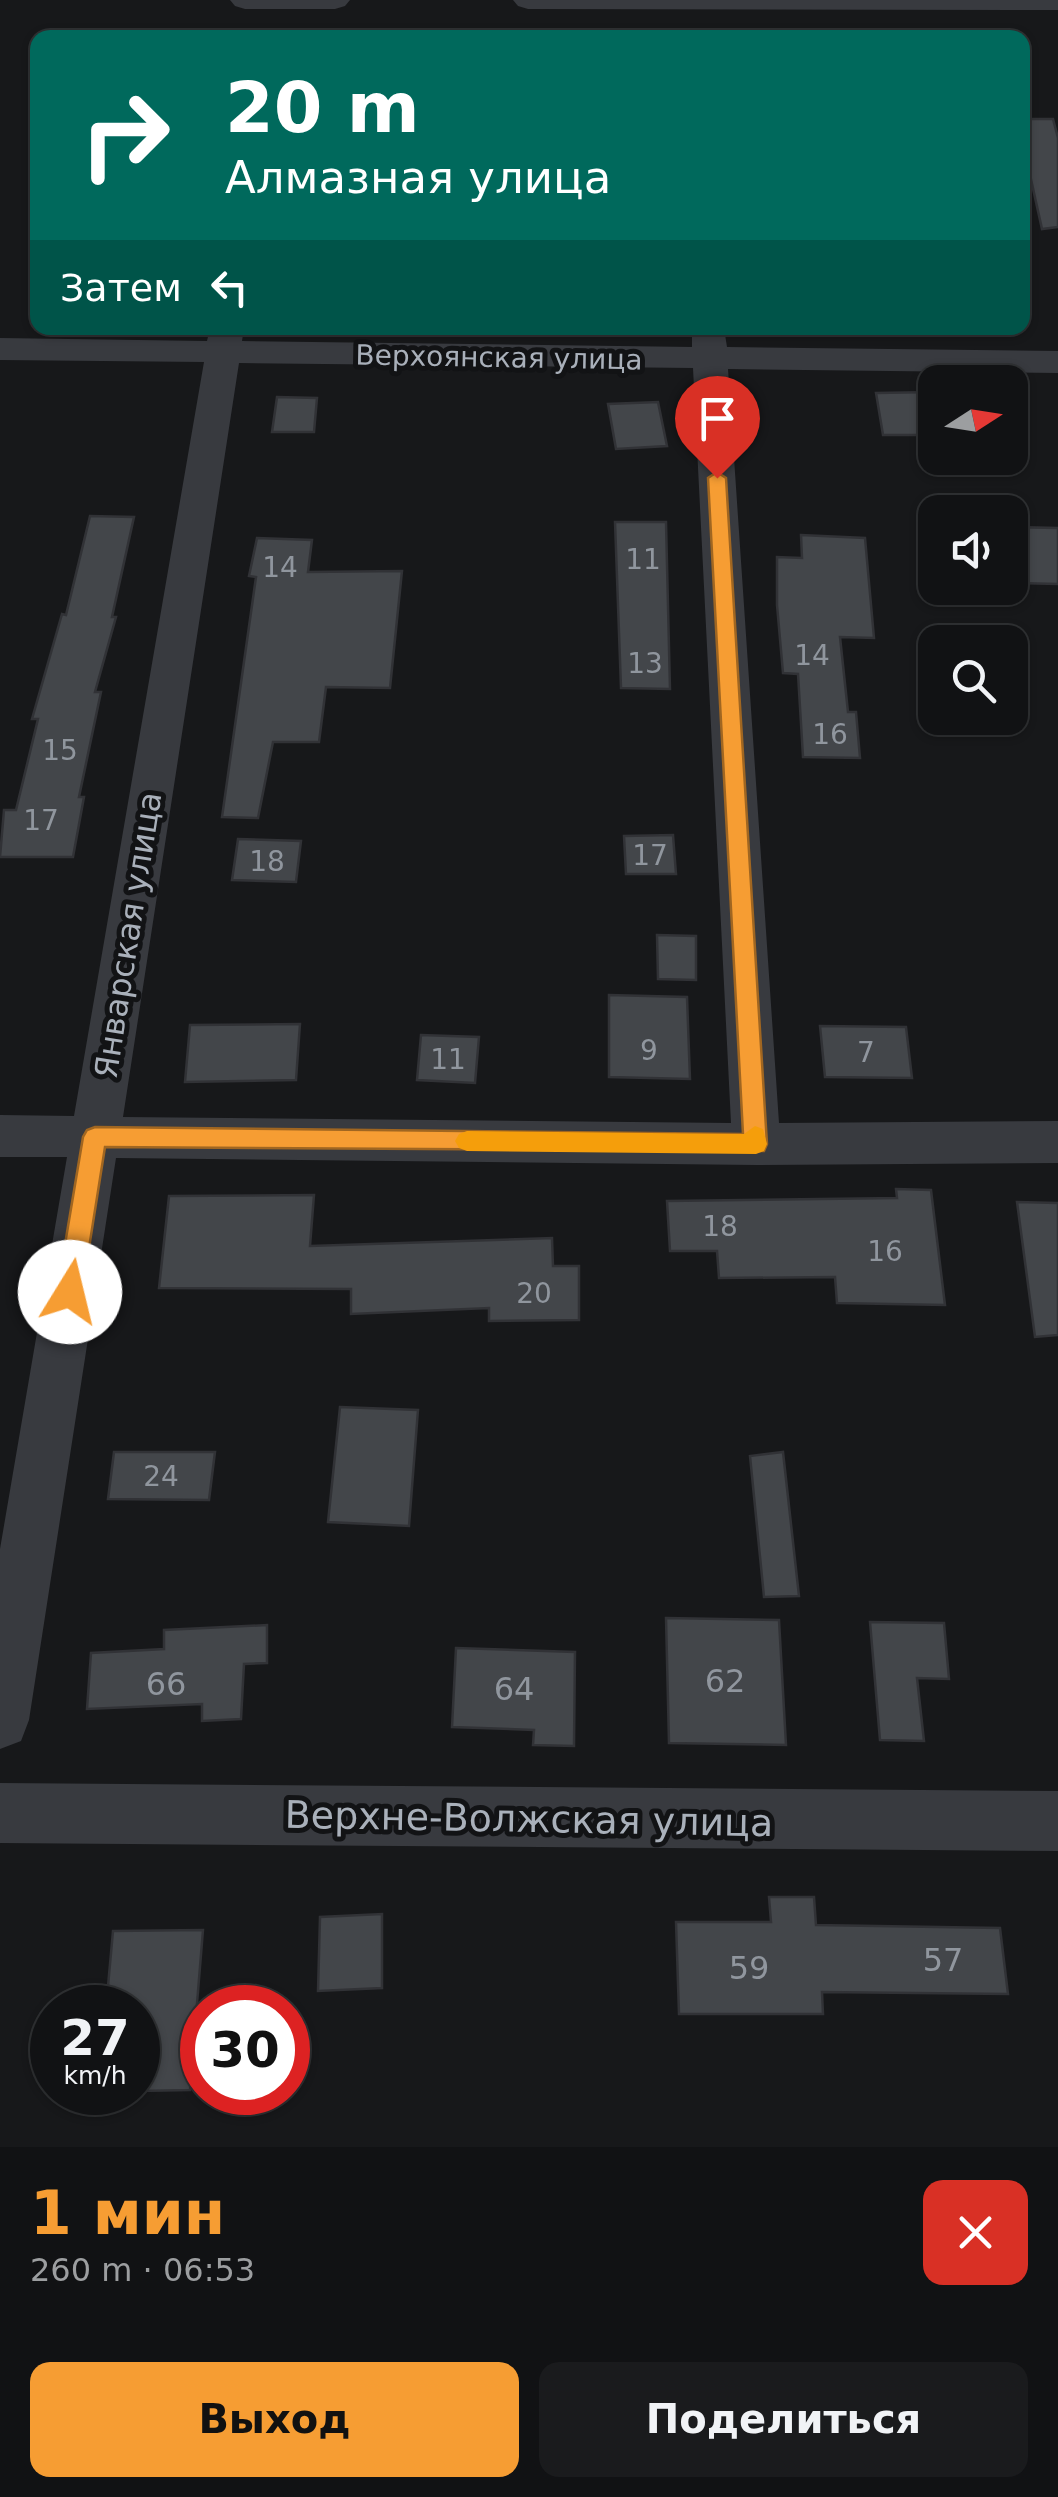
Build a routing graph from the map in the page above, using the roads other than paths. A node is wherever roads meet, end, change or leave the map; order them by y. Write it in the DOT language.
graph roads {
  1 [pos="245,0"];
  2 [pos="334,0"];
  3 [pos="528,0"];
  4 [pos="686,0"];
  5 [pos="281,1"];
  6 [pos="1058,1"];
  7 [pos="276,30"];
  8 [pos="688,30"];
  9 [pos="225,341"];
  10 [pos="709,344"];
  11 [pos="0,350"];
  12 [pos="1058,362"];
  13 [pos="0,1136"];
  14 [pos="95,1137"];
  15 [pos="1058,1142"];
  16 [pos="756,1144"];
  17 [pos="0,1720"];
  18 [pos="0,1814"];
  19 [pos="1058,1821"];
  1 -- 5 [label="street"];
  2 -- 5 [label="street"];
  3 -- 4 [label="street"];
  4 -- 6 [label="street"];
  4 -- 8 [label="street"];
  5 -- 7 [label="street"];
  9 -- 10 [label="street, Верхоянская улица"];
  9 -- 11 [label="street, Верхоянская улица"];
  9 -- 14 [label="street, Январская улица"];
  10 -- 12 [label="street, Верхоянская улица"];
  10 -- 16 [label="street"];
  13 -- 14 [label="street"];
  14 -- 16 [label="street"];
  14 -- 17 [label="street, Январская улица"];
  15 -- 16 [label="street"];
  18 -- 19 [label="street, Верхне-Волжская улица"];
}
